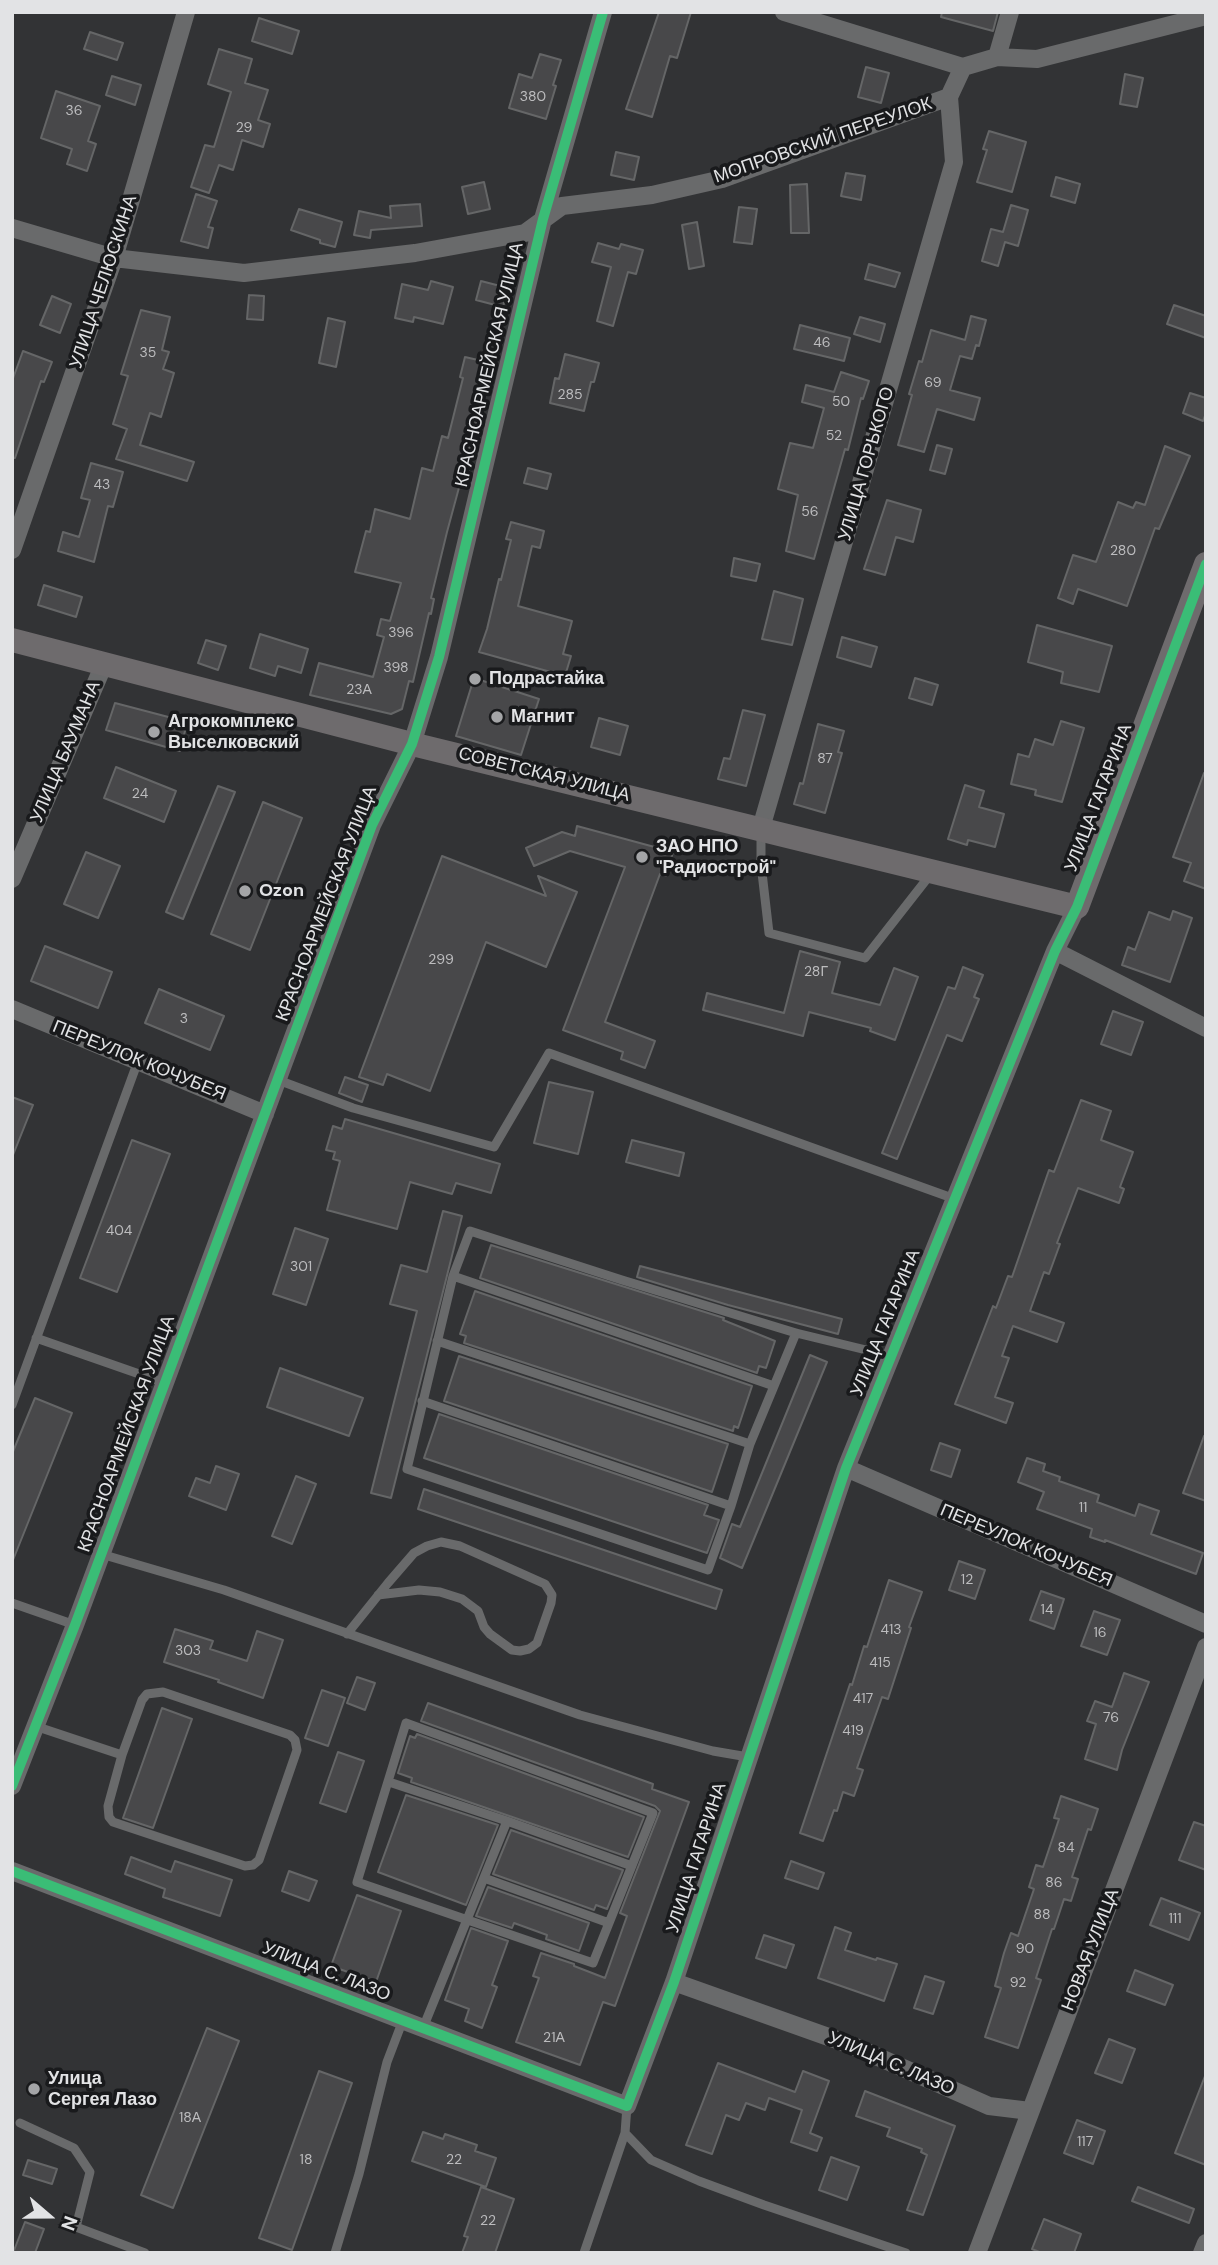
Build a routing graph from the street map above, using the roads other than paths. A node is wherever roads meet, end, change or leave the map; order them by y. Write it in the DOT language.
graph roads {
  1 [pos="186,12"];
  2 [pos="603,12"];
  3 [pos="784,12"];
  4 [pos="1010,12"];
  5 [pos="1206,16"];
  6 [pos="997,57"];
  7 [pos="963,67"];
  8 [pos="949,97"];
  9 [pos="543,219"];
  10 [pos="12,228"];
  11 [pos="114,258"];
  12 [pos="12,550"];
  13 [pos="1206,564"];
  14 [pos="12,640"];
  15 [pos="104,664"];
  16 [pos="412,744"];
  17 [pos="761,828"];
  18 [pos="933,871"];
  19 [pos="12,879"];
  20 [pos="1077,907"];
  21 [pos="1055,951"];
  22 [pos="12,1009"];
  23 [pos="1206,1028"];
  24 [pos="138,1061"];
  25 [pos="278,1080"];
  26 [pos="265,1114"];
  27 [pos="955,1199"];
  28 [pos="453,1276"];
  29 [pos="796,1333"];
  30 [pos="36,1338"];
  31 [pos="437,1341"];
  32 [pos="891,1356"];
  33 [pos="165,1383"];
  34 [pos="774,1386"];
  35 [pos="422,1401"];
  36 [pos="12,1405"];
  37 [pos="750,1444"];
  38 [pos="846,1468"];
  39 [pos="731,1506"];
  40 [pos="101,1554"];
  41 [pos="378,1595"];
  42 [pos="12,1603"];
  43 [pos="1206,1624"];
  44 [pos="75,1625"];
  45 [pos="347,1634"];
  46 [pos="1206,1647"];
  47 [pos="35,1726"];
  48 [pos="122,1755"];
  49 [pos="748,1757"];
  50 [pos="389,1782"];
  51 [pos="12,1786"];
  52 [pos="507,1821"];
  53 [pos="632,1866"];
  54 [pos="12,1871"];
  55 [pos="484,1878"];
  56 [pos="467,1918"];
  57 [pos="609,1923"];
  58 [pos="674,1982"];
  59 [pos="403,2020"];
  60 [pos="423,2028"];
  61 [pos="627,2106"];
  62 [pos="1030,2111"];
  63 [pos="20,2123"];
  64 [pos="625,2133"];
  65 [pos="1206,2243"];
  66 [pos="145,2253"];
  67 [pos="335,2253"];
  68 [pos="584,2253"];
  69 [pos="906,2253"];
  70 [pos="977,2253"];
  71 [pos="1202,2253"];
  1 -- 11 [label="street, УЛИЦА ЧЕЛЮСКИНА"];
  2 -- 9 [label="street, КРАСНОАРМЕЙСКАЯ УЛИЦА"];
  3 -- 7 [label="street"];
  4 -- 6 [label="street"];
  5 -- 6 [label="street"];
  6 -- 7 [label="street"];
  7 -- 8 [label="street, МОПРОВСКИЙ ПЕРЕУЛОК"];
  8 -- 9 [label="street, МОПРОВСКИЙ ПЕРЕУЛОК"];
  8 -- 17 [label="street, УЛИЦА ГОРЬКОГО"];
  9 -- 11 [label="street, МОПРОВСКИЙ ПЕРЕУЛОК"];
  9 -- 16 [label="street, КРАСНОАРМЕЙСКАЯ УЛИЦА"];
  10 -- 11 [label="street, МОПРОВСКИЙ ПЕРЕУЛОК"];
  11 -- 12 [label="street, УЛИЦА ЧЕЛЮСКИНА"];
  13 -- 20 [label="street, УЛИЦА ГАГАРИНА"];
  14 -- 15 [label="street, СОВЕТСКАЯ УЛИЦА"];
  15 -- 16 [label="street, СОВЕТСКАЯ УЛИЦА"];
  15 -- 19 [label="street, УЛИЦА БАУМАНА"];
  16 -- 17 [label="street, СОВЕТСКАЯ УЛИЦА"];
  16 -- 25 [label="street, КРАСНОАРМЕЙСКАЯ УЛИЦА"];
  17 -- 18 [label="street, СОВЕТСКАЯ УЛИЦА"];
  17 -- 18 [label="lane"];
  18 -- 20 [label="street, СОВЕТСКАЯ УЛИЦА"];
  20 -- 21 [label="street, УЛИЦА ГАГАРИНА"];
  21 -- 23 [label="street"];
  21 -- 27 [label="street, УЛИЦА ГАГАРИНА"];
  22 -- 24 [label="street, ПЕРЕУЛОК КОЧУБЕЯ"];
  24 -- 26 [label="street, ПЕРЕУЛОК КОЧУБЕЯ"];
  24 -- 30 [label="lane"];
  25 -- 26 [label="street, КРАСНОАРМЕЙСКАЯ УЛИЦА"];
  25 -- 27 [label="lane"];
  26 -- 33 [label="street, КРАСНОАРМЕЙСКАЯ УЛИЦА"];
  27 -- 32 [label="street, УЛИЦА ГАГАРИНА"];
  28 -- 29 [label="lane"];
  28 -- 31 [label="lane"];
  28 -- 34 [label="lane"];
  29 -- 32 [label="lane"];
  29 -- 34 [label="lane"];
  30 -- 33 [label="lane"];
  30 -- 36 [label="lane"];
  31 -- 35 [label="lane"];
  31 -- 37 [label="lane"];
  32 -- 38 [label="street, УЛИЦА ГАГАРИНА"];
  33 -- 40 [label="street, КРАСНОАРМЕЙСКАЯ УЛИЦА"];
  34 -- 37 [label="lane"];
  35 -- 39 [label="lane"];
  35 -- 39 [label="lane"];
  37 -- 39 [label="lane"];
  38 -- 43 [label="street, ПЕРЕУЛОК КОЧУБЕЯ"];
  38 -- 49 [label="street, УЛИЦА ГАГАРИНА"];
  40 -- 44 [label="street, КРАСНОАРМЕЙСКАЯ УЛИЦА"];
  40 -- 45 [label="lane"];
  41 -- 41 [label="lane"];
  41 -- 45 [label="lane"];
  42 -- 44 [label="lane"];
  44 -- 47 [label="street, КРАСНОАРМЕЙСКАЯ УЛИЦА"];
  45 -- 49 [label="lane"];
  46 -- 62 [label="street, НОВАЯ УЛИЦА"];
  47 -- 48 [label="lane"];
  47 -- 51 [label="street, КРАСНОАРМЕЙСКАЯ УЛИЦА"];
  48 -- 48 [label="lane"];
  49 -- 58 [label="street, УЛИЦА ГАГАРИНА"];
  50 -- 52 [label="lane"];
  50 -- 53 [label="lane"];
  50 -- 56 [label="lane"];
  52 -- 53 [label="lane"];
  52 -- 55 [label="lane"];
  53 -- 57 [label="lane"];
  54 -- 59 [label="street, УЛИЦА С. ЛАЗО"];
  55 -- 56 [label="lane"];
  55 -- 57 [label="lane"];
  56 -- 57 [label="lane"];
  56 -- 60 [label="lane"];
  58 -- 61 [label="street, УЛИЦА ГАГАРИНА"];
  58 -- 62 [label="street, УЛИЦА С. ЛАЗО"];
  59 -- 60 [label="street, УЛИЦА С. ЛАЗО"];
  59 -- 67 [label="lane"];
  60 -- 61 [label="street, УЛИЦА С. ЛАЗО"];
  61 -- 64 [label="lane"];
  62 -- 70 [label="street, НОВАЯ УЛИЦА"];
  63 -- 66 [label="lane"];
  64 -- 68 [label="lane"];
  64 -- 69 [label="lane"];
  65 -- 71 [label="street"];
}
